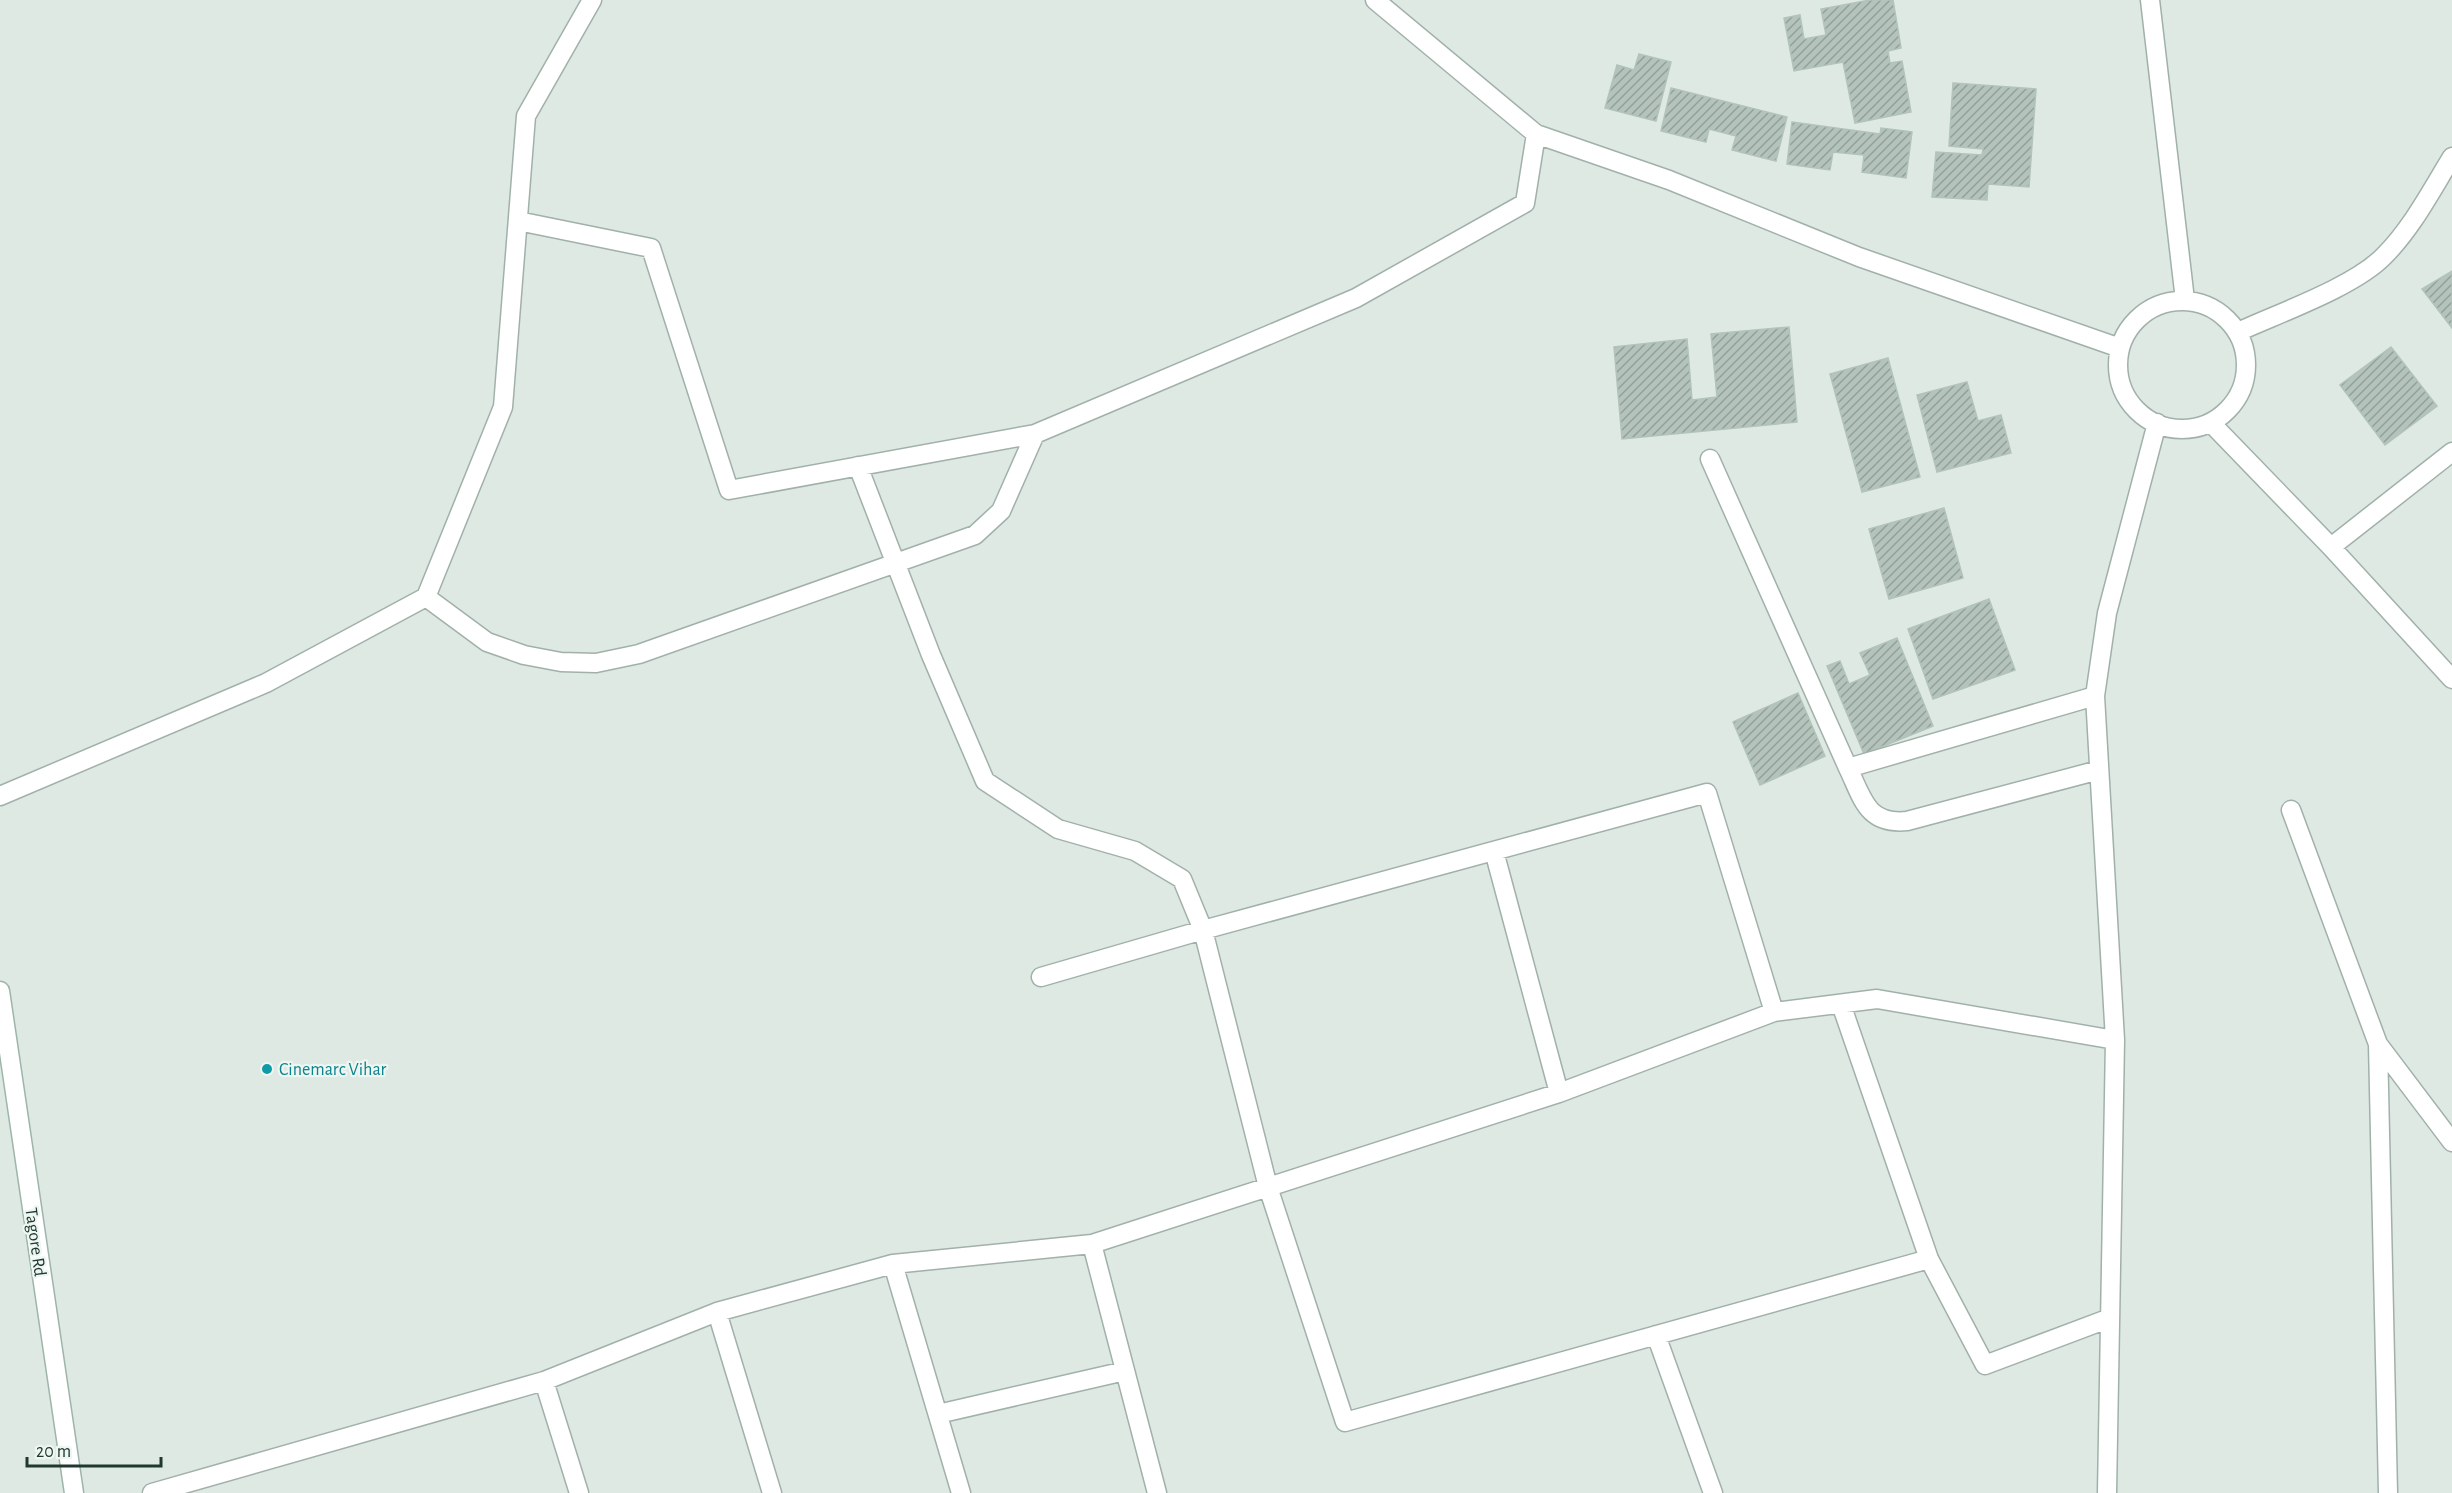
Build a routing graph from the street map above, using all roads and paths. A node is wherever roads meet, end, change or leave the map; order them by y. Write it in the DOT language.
graph roads {
  1 [pos="592,0"];
  2 [pos="1375,0"];
  3 [pos="2150,0"];
  4 [pos="1536,134"];
  5 [pos="2452,157"];
  6 [pos="518,221"];
  7 [pos="2185,300"];
  8 [pos="2238,332"];
  9 [pos="2120,348"];
  10 [pos="2157,423"];
  11 [pos="2211,423"];
  12 [pos="1035,434"];
  13 [pos="2452,452"];
  14 [pos="1710,459"];
  15 [pos="858,466"];
  16 [pos="2331,547"];
  17 [pos="896,563"];
  18 [pos="426,597"];
  19 [pos="2452,679"];
  20 [pos="2095,696"];
  21 [pos="1848,768"];
  22 [pos="2099,770"];
  23 [pos="0,796"];
  24 [pos="2291,810"];
  25 [pos="1494,851"];
  26 [pos="1203,930"];
  27 [pos="1041,977"];
  28 [pos="0,991"];
  29 [pos="1841,1004"];
  30 [pos="1774,1012"];
  31 [pos="2115,1040"];
  32 [pos="2378,1044"];
  33 [pos="1559,1093"];
  34 [pos="2452,1142"];
  35 [pos="1268,1187"];
  36 [pos="1092,1244"];
  37 [pos="1929,1259"];
  38 [pos="893,1264"];
  39 [pos="717,1312"];
  40 [pos="2110,1318"];
  41 [pos="1656,1335"];
  42 [pos="1125,1371"];
  43 [pos="544,1381"];
  44 [pos="938,1413"];
  45 [pos="74,1493"];
  46 [pos="152,1493"];
  47 [pos="579,1493"];
  48 [pos="772,1493"];
  49 [pos="961,1493"];
  50 [pos="1157,1493"];
  51 [pos="1713,1493"];
  52 [pos="2107,1493"];
  53 [pos="2388,1493"];
  1 -- 6 [label="street"];
  2 -- 4 [label="street"];
  3 -- 7 [label="street"];
  4 -- 9 [label="street"];
  4 -- 12 [label="street"];
  5 -- 8 [label="street"];
  6 -- 15 [label="street"];
  6 -- 18 [label="street"];
  7 -- 8 [label="street"];
  7 -- 9 [label="street"];
  8 -- 11 [label="street"];
  9 -- 10 [label="street"];
  10 -- 11 [label="street"];
  10 -- 20 [label="street"];
  11 -- 16 [label="street"];
  12 -- 15 [label="street"];
  12 -- 17 [label="street"];
  13 -- 16 [label="street"];
  14 -- 21 [label="street"];
  15 -- 17 [label="street"];
  16 -- 19 [label="street"];
  17 -- 18 [label="street"];
  17 -- 26 [label="street"];
  18 -- 23 [label="street"];
  20 -- 21 [label="street"];
  20 -- 22 [label="street"];
  21 -- 22 [label="street"];
  22 -- 31 [label="street"];
  24 -- 32 [label="street"];
  25 -- 26 [label="street"];
  25 -- 30 [label="street"];
  25 -- 33 [label="street"];
  26 -- 27 [label="street"];
  26 -- 35 [label="street"];
  28 -- 45 [label="street, Tagore Rd"];
  29 -- 30 [label="street"];
  29 -- 31 [label="street"];
  29 -- 37 [label="street"];
  30 -- 33 [label="street"];
  31 -- 40 [label="street"];
  32 -- 34 [label="street"];
  32 -- 53 [label="street"];
  33 -- 35 [label="street"];
  35 -- 36 [label="street"];
  35 -- 41 [label="street"];
  36 -- 38 [label="street"];
  36 -- 42 [label="street"];
  37 -- 40 [label="street"];
  37 -- 41 [label="street"];
  38 -- 39 [label="street"];
  38 -- 44 [label="street"];
  39 -- 43 [label="street"];
  39 -- 48 [label="street"];
  40 -- 52 [label="street"];
  41 -- 51 [label="street"];
  42 -- 44 [label="street"];
  42 -- 50 [label="street"];
  43 -- 46 [label="street"];
  43 -- 47 [label="street"];
  44 -- 49 [label="street"];
}
